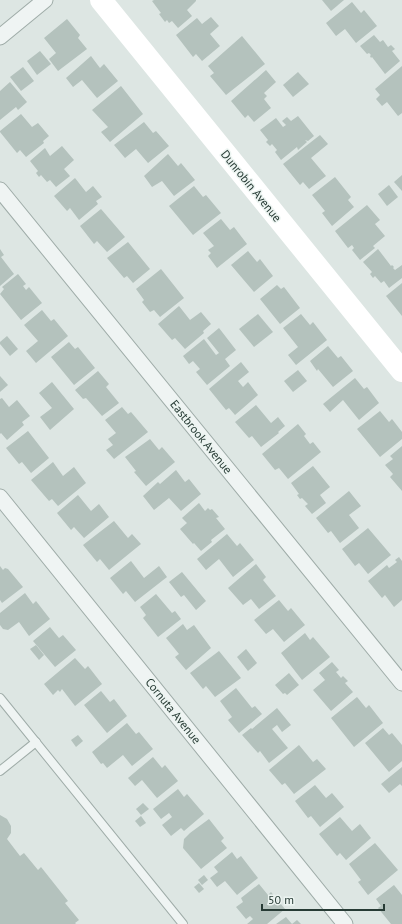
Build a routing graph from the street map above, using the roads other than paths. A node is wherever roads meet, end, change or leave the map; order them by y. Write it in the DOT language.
graph roads {
  1 [pos="45,0"];
  2 [pos="101,0"];
  3 [pos="0,37"];
  4 [pos="0,190"];
  5 [pos="402,371"];
  6 [pos="0,497"];
  7 [pos="402,683"];
  8 [pos="0,698"];
  9 [pos="36,742"];
  10 [pos="0,771"];
  11 [pos="178,922"];
  12 [pos="345,924"];
  1 -- 3 [label="street"];
  2 -- 5 [label="street, Dunrobin Avenue"];
  4 -- 7 [label="street, Eastbrook Avenue"];
  6 -- 12 [label="street, Cornuta Avenue"];
  8 -- 9 [label="lane"];
  9 -- 10 [label="lane"];
  9 -- 11 [label="lane"];
}
